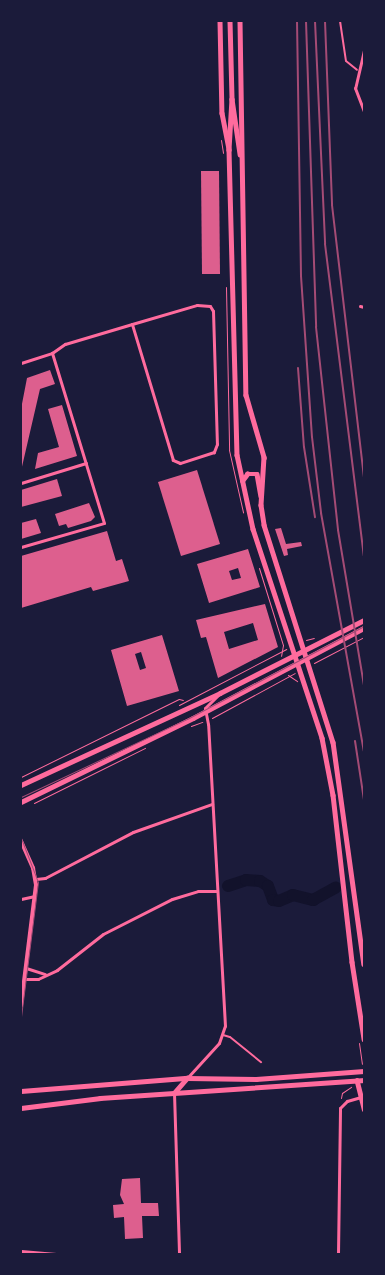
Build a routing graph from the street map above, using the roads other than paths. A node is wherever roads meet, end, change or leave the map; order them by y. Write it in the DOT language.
graph roads {
  1 [pos="220,21"];
  2 [pos="230,21"];
  3 [pos="240,21"];
  4 [pos="340,21"];
  5 [pos="364,50"];
  6 [pos="357,70"];
  7 [pos="232,99"];
  8 [pos="364,112"];
  9 [pos="230,150"];
  10 [pos="241,158"];
  11 [pos="132,324"];
  12 [pos="52,353"];
  13 [pos="21,363"];
  14 [pos="86,463"];
  15 [pos="242,482"];
  16 [pos="21,483"];
  17 [pos="262,498"];
  18 [pos="21,547"];
  19 [pos="364,620"];
  20 [pos="364,628"];
  21 [pos="308,650"];
  22 [pos="296,656"];
  23 [pos="308,657"];
  24 [pos="298,662"];
  25 [pos="220,694"];
  26 [pos="205,711"];
  27 [pos="21,785"];
  28 [pos="21,802"];
  29 [pos="212,804"];
  30 [pos="21,841"];
  31 [pos="36,879"];
  32 [pos="217,891"];
  33 [pos="35,896"];
  34 [pos="21,899"];
  35 [pos="364,964"];
  36 [pos="26,968"];
  37 [pos="45,974"];
  38 [pos="25,979"];
  39 [pos="21,1006"];
  40 [pos="224,1036"];
  41 [pos="361,1039"];
  42 [pos="262,1062"];
  43 [pos="363,1068"];
  44 [pos="187,1078"];
  45 [pos="364,1080"];
  46 [pos="356,1082"];
  47 [pos="21,1091"];
  48 [pos="174,1093"];
  49 [pos="364,1096"];
  50 [pos="21,1108"];
  51 [pos="364,1109"];
  52 [pos="21,1252"];
  53 [pos="59,1254"];
  54 [pos="179,1254"];
  55 [pos="338,1254"];
  1 -- 9 [label="main road"];
  2 -- 7 [label="main road"];
  3 -- 10 [label="main road"];
  4 -- 6 [label="lane"];
  5 -- 6 [label="street"];
  6 -- 8 [label="street"];
  7 -- 9 [label="main road"];
  7 -- 10 [label="main road"];
  9 -- 15 [label="main road"];
  10 -- 17 [label="main road"];
  11 -- 11 [label="street"];
  11 -- 12 [label="street"];
  12 -- 13 [label="street"];
  12 -- 14 [label="street"];
  14 -- 16 [label="street"];
  14 -- 18 [label="street"];
  15 -- 17 [label="main road"];
  15 -- 22 [label="main road"];
  17 -- 21 [label="main road"];
  19 -- 21 [label="main road"];
  20 -- 23 [label="main road"];
  21 -- 22 [label="main road"];
  21 -- 23 [label="main road"];
  22 -- 24 [label="main road"];
  22 -- 25 [label="main road"];
  23 -- 24 [label="main road"];
  23 -- 35 [label="main road"];
  24 -- 26 [label="main road"];
  24 -- 41 [label="main road"];
  25 -- 26 [label="street"];
  25 -- 27 [label="main road"];
  26 -- 28 [label="main road"];
  26 -- 29 [label="street"];
  29 -- 31 [label="street"];
  29 -- 32 [label="street"];
  30 -- 31 [label="street"];
  31 -- 33 [label="street"];
  32 -- 37 [label="street"];
  32 -- 40 [label="street"];
  33 -- 34 [label="street"];
  33 -- 36 [label="street"];
  36 -- 37 [label="street"];
  36 -- 38 [label="street"];
  37 -- 38 [label="street"];
  38 -- 39 [label="street"];
  40 -- 42 [label="lane"];
  40 -- 44 [label="street"];
  43 -- 44 [label="main road"];
  44 -- 47 [label="main road"];
  44 -- 48 [label="main road"];
  45 -- 46 [label="main road"];
  46 -- 48 [label="main road"];
  46 -- 51 [label="main road"];
  48 -- 50 [label="main road"];
  48 -- 54 [label="street"];
  49 -- 55 [label="street"];
  52 -- 53 [label="street"];
}
